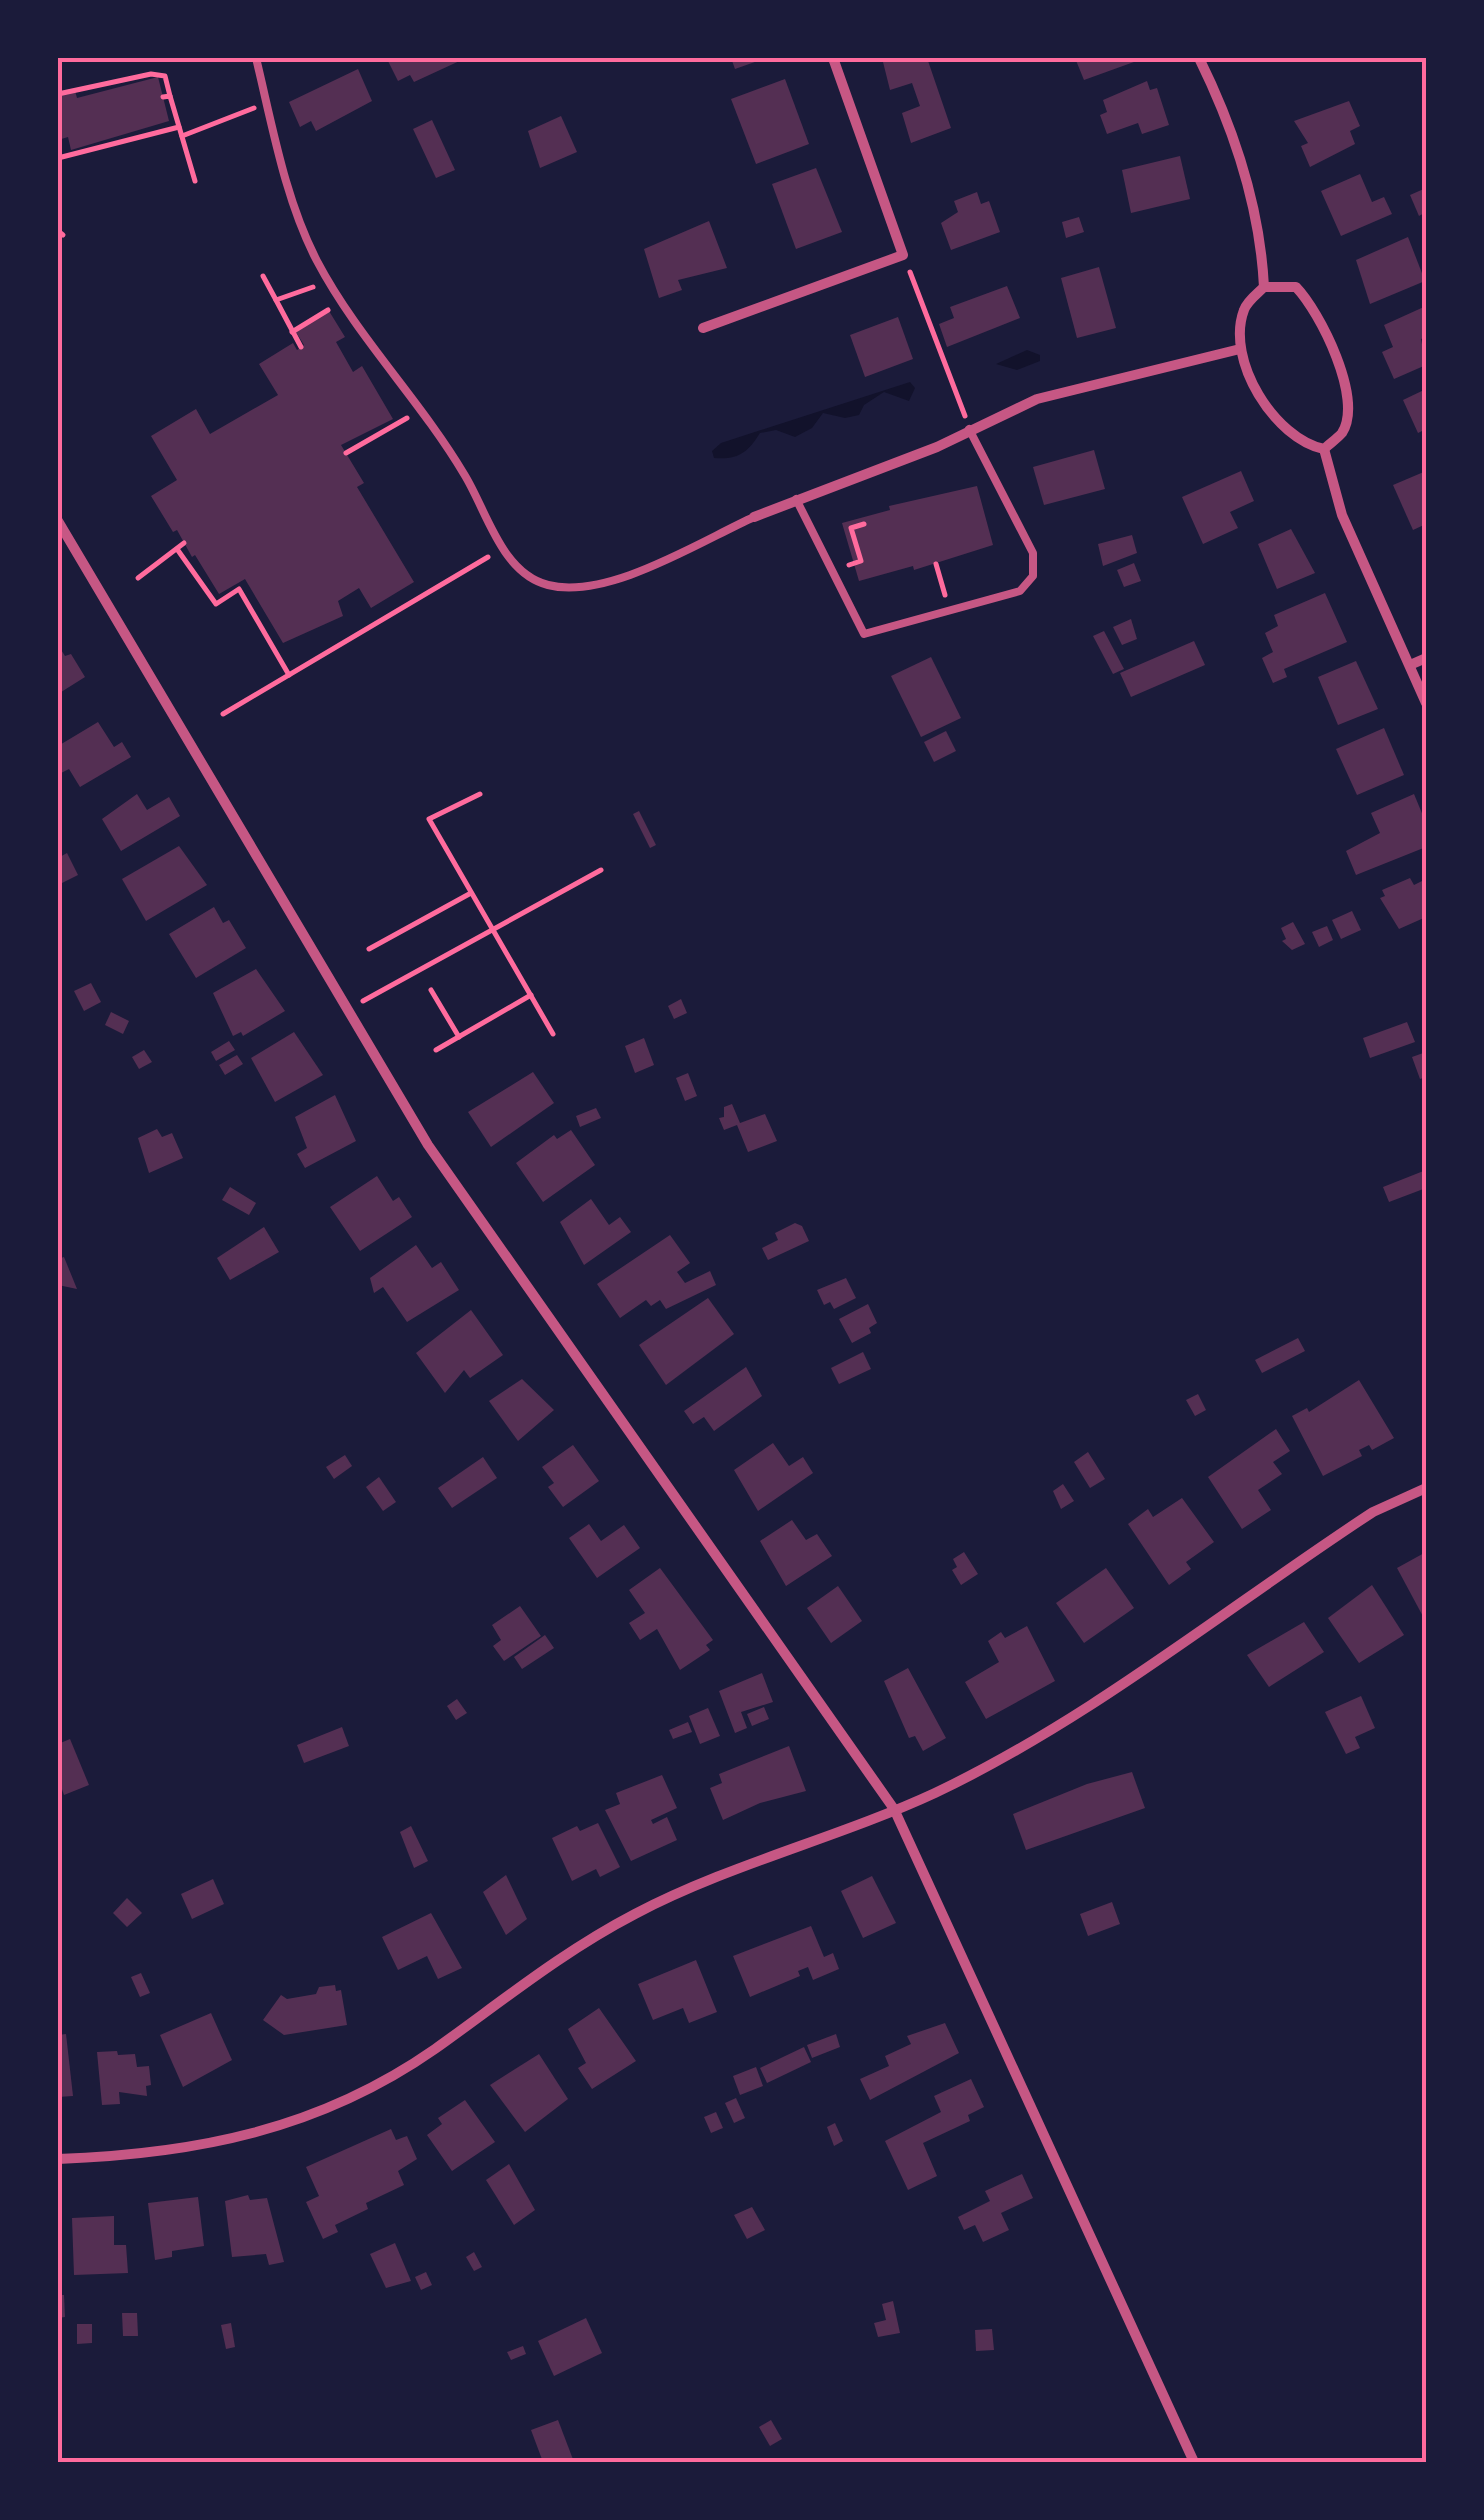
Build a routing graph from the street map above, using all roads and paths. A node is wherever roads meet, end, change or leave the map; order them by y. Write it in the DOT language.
graph roads {
  1 [pos="256,58"];
  2 [pos="833,58"];
  3 [pos="1199,58"];
  4 [pos="58,94"];
  5 [pos="267,103"];
  6 [pos="179,126"];
  7 [pos="182,136"];
  8 [pos="58,158"];
  9 [pos="195,181"];
  10 [pos="904,256"];
  11 [pos="263,276"];
  12 [pos="330,281"];
  13 [pos="1264,286"];
  14 [pos="276,300"];
  15 [pos="344,301"];
  16 [pos="703,328"];
  17 [pos="292,332"];
  18 [pos="301,347"];
  19 [pos="1240,349"];
  20 [pos="423,409"];
  21 [pos="969,429"];
  22 [pos="1324,449"];
  23 [pos="346,452"];
  24 [pos="796,499"];
  25 [pos="754,517"];
  26 [pos="58,521"];
  27 [pos="864,524"];
  28 [pos="184,543"];
  29 [pos="504,548"];
  30 [pos="177,549"];
  31 [pos="858,552"];
  32 [pos="936,564"];
  33 [pos="138,578"];
  34 [pos="950,610"];
  35 [pos="1426,658"];
  36 [pos="1410,665"];
  37 [pos="289,675"];
  38 [pos="1426,702"];
  39 [pos="224,714"];
  40 [pos="480,794"];
  41 [pos="601,870"];
  42 [pos="472,893"];
  43 [pos="492,929"];
  44 [pos="370,949"];
  45 [pos="431,990"];
  46 [pos="531,995"];
  47 [pos="347,1009"];
  48 [pos="553,1034"];
  49 [pos="459,1036"];
  50 [pos="436,1050"];
  51 [pos="1426,1488"];
  52 [pos="894,1809"];
  53 [pos="58,2159"];
  54 [pos="1194,2462"];
  1 -- 5 [label="lane"];
  2 -- 10 [label="street"];
  3 -- 13 [label="street"];
  4 -- 6 [label="path"];
  5 -- 7 [label="path"];
  5 -- 12 [label="lane"];
  6 -- 7 [label="path"];
  6 -- 8 [label="path"];
  7 -- 9 [label="path"];
  10 -- 16 [label="street"];
  10 -- 21 [label="path"];
  11 -- 14 [label="path"];
  12 -- 14 [label="path"];
  12 -- 15 [label="lane"];
  13 -- 19 [label="street"];
  13 -- 22 [label="street"];
  14 -- 17 [label="path"];
  15 -- 17 [label="path"];
  15 -- 20 [label="lane"];
  17 -- 18 [label="path"];
  19 -- 21 [label="street"];
  19 -- 22 [label="street"];
  20 -- 23 [label="path"];
  20 -- 29 [label="lane"];
  21 -- 24 [label="street"];
  21 -- 34 [label="lane"];
  22 -- 36 [label="street"];
  24 -- 25 [label="street"];
  24 -- 34 [label="lane"];
  25 -- 29 [label="lane"];
  26 -- 47 [label="street"];
  27 -- 31 [label="path"];
  28 -- 30 [label="path"];
  29 -- 37 [label="path"];
  30 -- 33 [label="path"];
  30 -- 37 [label="path"];
  32 -- 34 [label="path"];
  35 -- 36 [label="street"];
  36 -- 38 [label="street"];
  37 -- 39 [label="path"];
  40 -- 42 [label="path"];
  41 -- 43 [label="path"];
  42 -- 43 [label="path"];
  42 -- 44 [label="path"];
  43 -- 46 [label="path"];
  43 -- 47 [label="path"];
  45 -- 49 [label="path"];
  46 -- 48 [label="path"];
  46 -- 49 [label="path"];
  47 -- 52 [label="street"];
  49 -- 50 [label="path"];
  51 -- 52 [label="street"];
  52 -- 53 [label="street"];
  52 -- 54 [label="street"];
}
